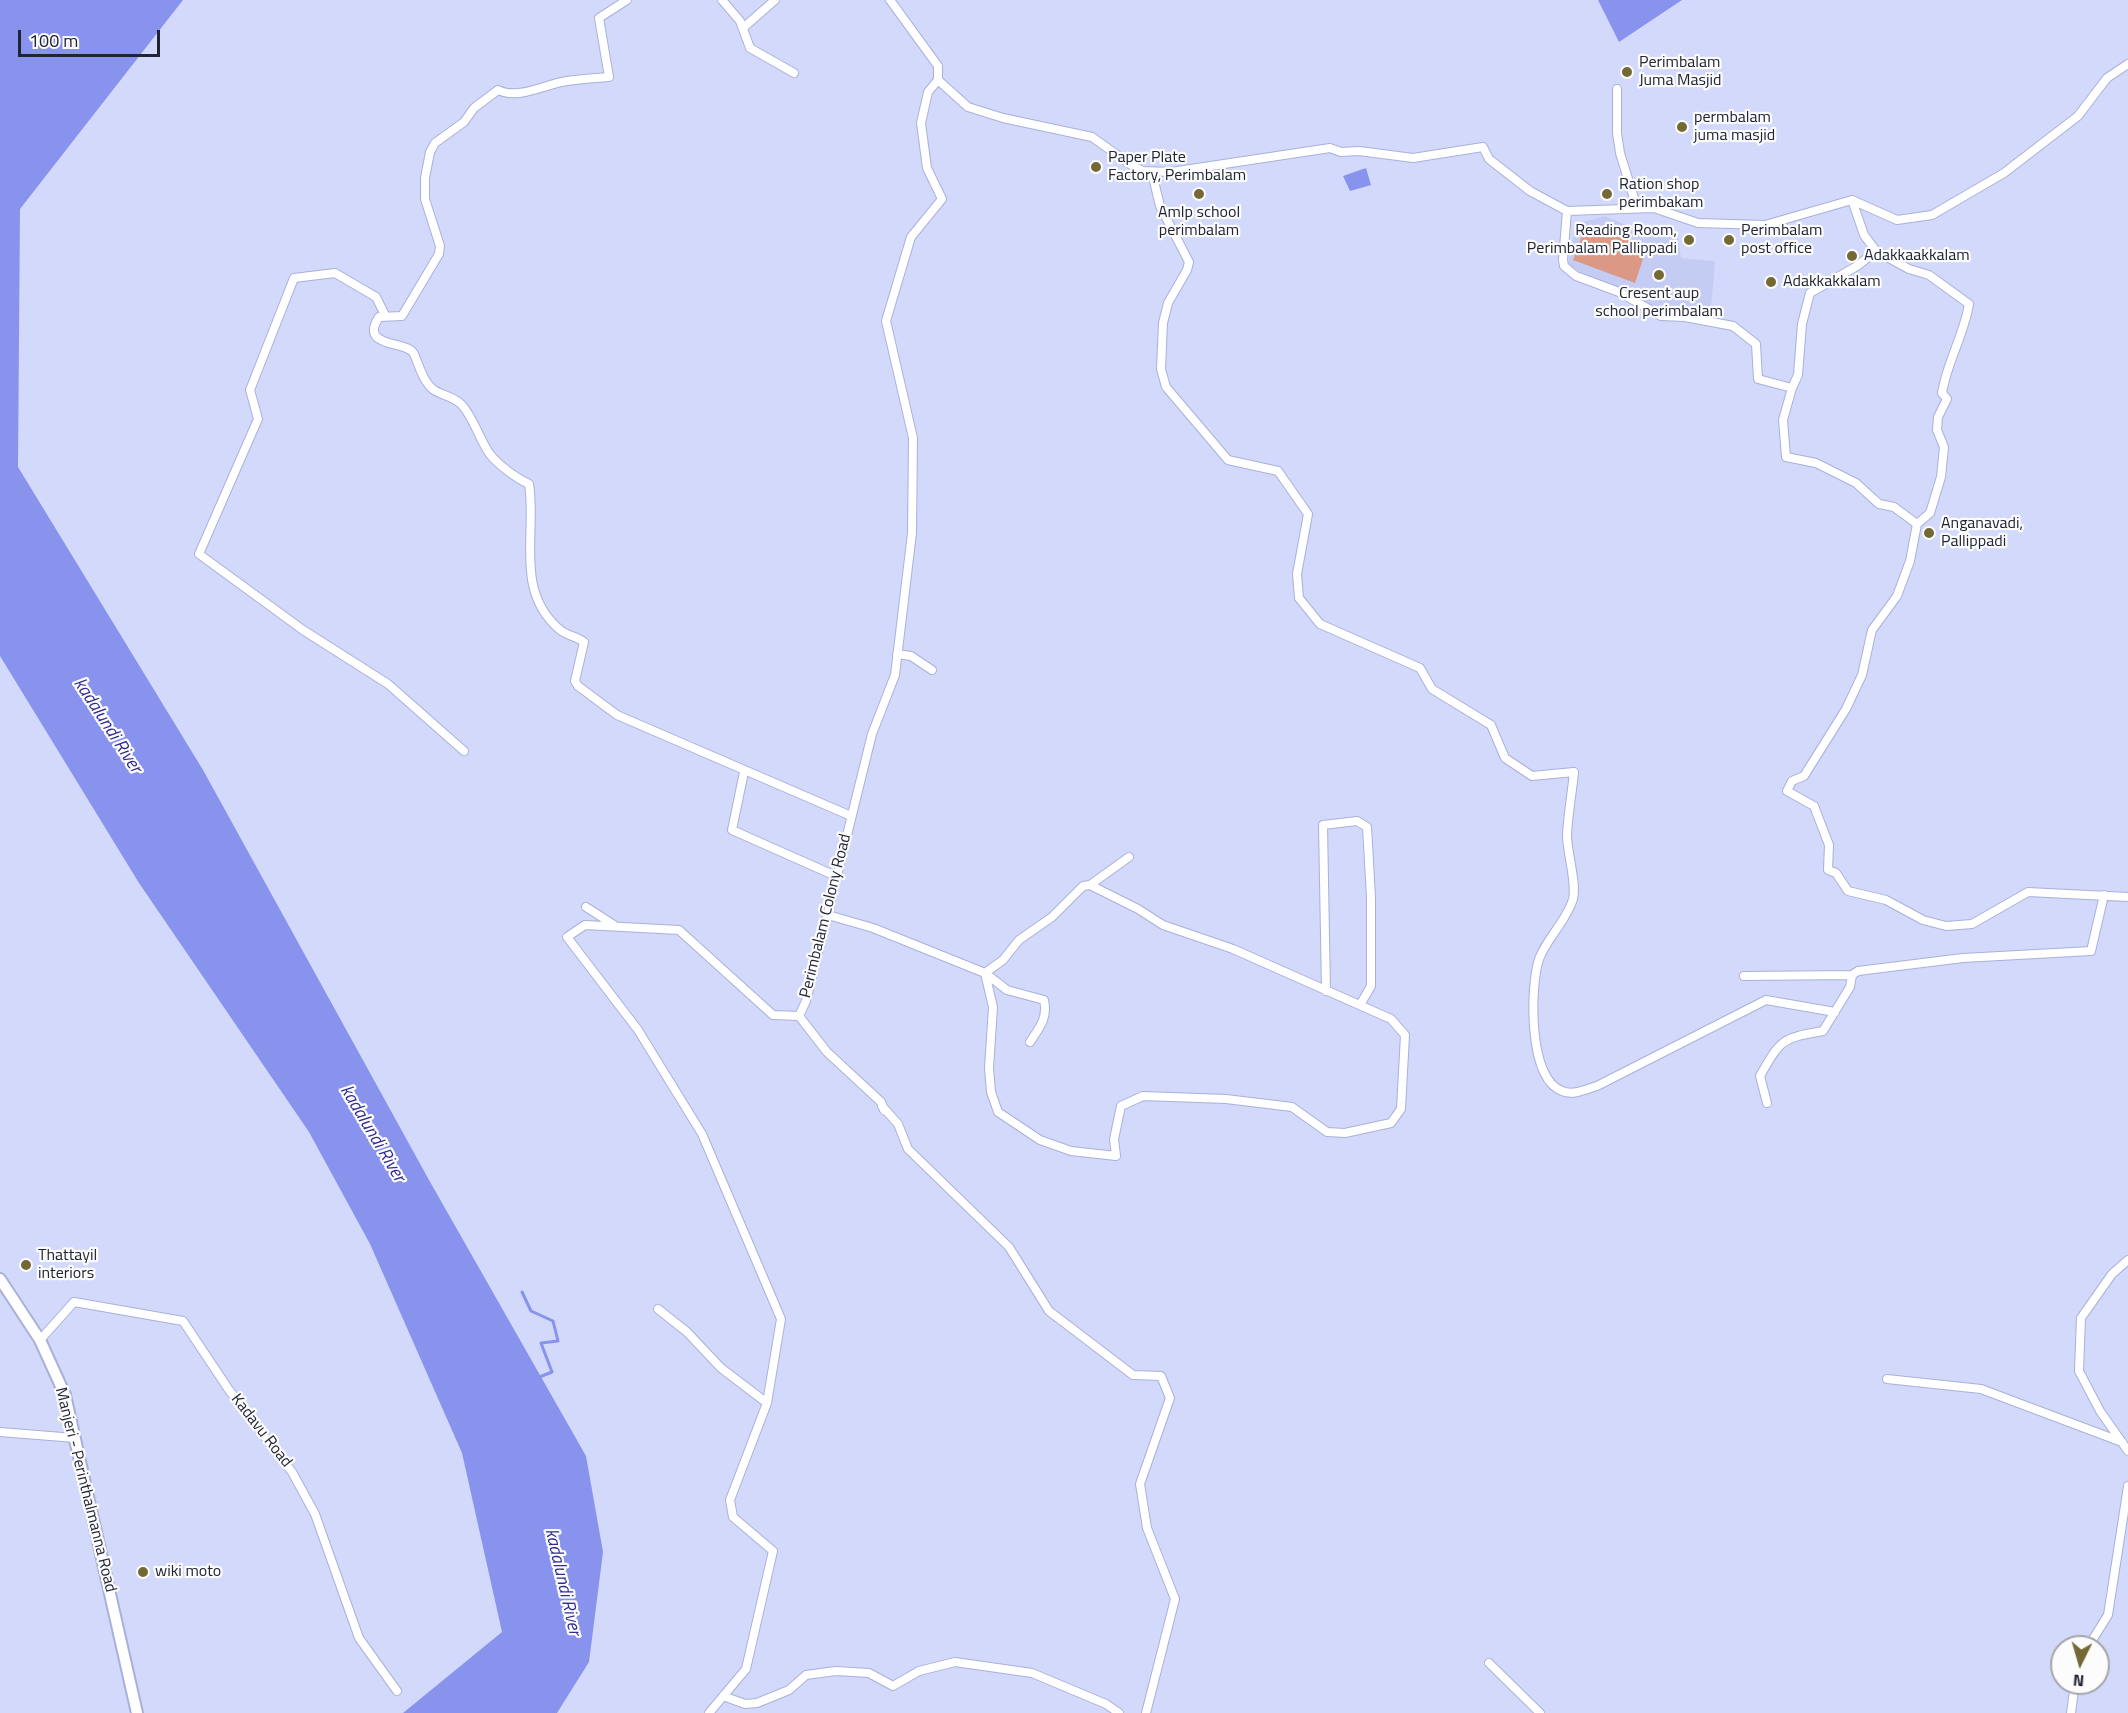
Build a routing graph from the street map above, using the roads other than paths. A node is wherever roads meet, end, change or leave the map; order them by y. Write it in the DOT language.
graph roads {
  1 [pos="627,0"];
  2 [pos="722,0"];
  3 [pos="775,0"];
  4 [pos="890,0"];
  5 [pos="743,28"];
  6 [pos="2128,64"];
  7 [pos="794,73"];
  8 [pos="938,80"];
  9 [pos="1617,89"];
  10 [pos="1152,172"];
  11 [pos="1852,200"];
  12 [pos="1637,208"];
  13 [pos="1567,211"];
  14 [pos="1876,251"];
  15 [pos="385,315"];
  16 [pos="1792,388"];
  17 [pos="1917,524"];
  18 [pos="897,654"];
  19 [pos="932,670"];
  20 [pos="464,751"];
  21 [pos="744,772"];
  22 [pos="851,816"];
  23 [pos="1129,857"];
  24 [pos="838,877"];
  25 [pos="1090,885"];
  26 [pos="2103,895"];
  27 [pos="2128,897"];
  28 [pos="586,907"];
  29 [pos="828,915"];
  30 [pos="615,926"];
  31 [pos="985,973"];
  32 [pos="1852,975"];
  33 [pos="1744,976"];
  34 [pos="1326,991"];
  35 [pos="1360,1005"];
  36 [pos="1835,1011"];
  37 [pos="799,1016"];
  38 [pos="1030,1042"];
  39 [pos="1767,1102"];
  40 [pos="882,1106"];
  41 [pos="888,1117"];
  42 [pos="2128,1260"];
  43 [pos="0,1280"];
  44 [pos="658,1309"];
  45 [pos="40,1340"];
  46 [pos="1887,1379"];
  47 [pos="767,1403"];
  48 [pos="0,1432"];
  49 [pos="75,1438"];
  50 [pos="2122,1442"];
  51 [pos="2128,1451"];
  52 [pos="2128,1486"];
  53 [pos="2096,1635"];
  54 [pos="1489,1663"];
  55 [pos="397,1691"];
  56 [pos="2073,1695"];
  57 [pos="723,1696"];
  58 [pos="137,1713"];
  59 [pos="709,1713"];
  60 [pos="1119,1713"];
  61 [pos="1146,1713"];
  62 [pos="1540,1713"];
  63 [pos="2071,1713"];
  1 -- 15 [label="street"];
  2 -- 5 [label="street"];
  3 -- 5 [label="street"];
  4 -- 8 [label="street"];
  5 -- 7 [label="street"];
  6 -- 11 [label="street"];
  8 -- 10 [label="street"];
  8 -- 18 [label="street, Perimbalam Colony Road"];
  9 -- 12 [label="street"];
  10 -- 13 [label="street"];
  10 -- 36 [label="street"];
  11 -- 12 [label="street"];
  11 -- 14 [label="street"];
  12 -- 13 [label="street"];
  13 -- 16 [label="street"];
  14 -- 16 [label="street"];
  14 -- 17 [label="street"];
  15 -- 20 [label="street"];
  15 -- 21 [label="street"];
  16 -- 17 [label="street"];
  17 -- 26 [label="street"];
  18 -- 19 [label="street"];
  18 -- 22 [label="street, Perimbalam Colony Road"];
  21 -- 22 [label="street"];
  21 -- 24 [label="street"];
  22 -- 24 [label="street, Perimbalam Colony Road"];
  23 -- 25 [label="street"];
  24 -- 29 [label="street, Perimbalam Colony Road"];
  25 -- 31 [label="street"];
  25 -- 34 [label="street"];
  26 -- 27 [label="street"];
  26 -- 32 [label="street"];
  28 -- 30 [label="street"];
  29 -- 31 [label="street"];
  29 -- 37 [label="street, Perimbalam Colony Road"];
  30 -- 37 [label="street, Perimbalam Colony Road"];
  30 -- 47 [label="street, Perimbalam Colony Road"];
  31 -- 35 [label="street"];
  31 -- 38 [label="street"];
  32 -- 33 [label="street"];
  32 -- 36 [label="street"];
  34 -- 35 [label="street"];
  34 -- 35 [label="street"];
  36 -- 39 [label="street"];
  37 -- 40 [label="street"];
  40 -- 41 [label="street"];
  40 -- 61 [label="street"];
  42 -- 50 [label="street"];
  43 -- 45 [label="main road, Manjeri - Perinthalmanna Road"];
  44 -- 47 [label="street"];
  45 -- 49 [label="main road, Manjeri - Perinthalmanna Road"];
  45 -- 55 [label="street, Kadavu Road"];
  46 -- 50 [label="street"];
  47 -- 57 [label="street, Perimbalam Colony Road"];
  48 -- 49 [label="street"];
  49 -- 58 [label="main road, Manjeri - Perinthalmanna Road"];
  50 -- 51 [label="street"];
  52 -- 53 [label="street"];
  54 -- 62 [label="street"];
  56 -- 63 [label="street"];
  57 -- 59 [label="street, Perimbalam Colony Road"];
  57 -- 60 [label="street"];
}
